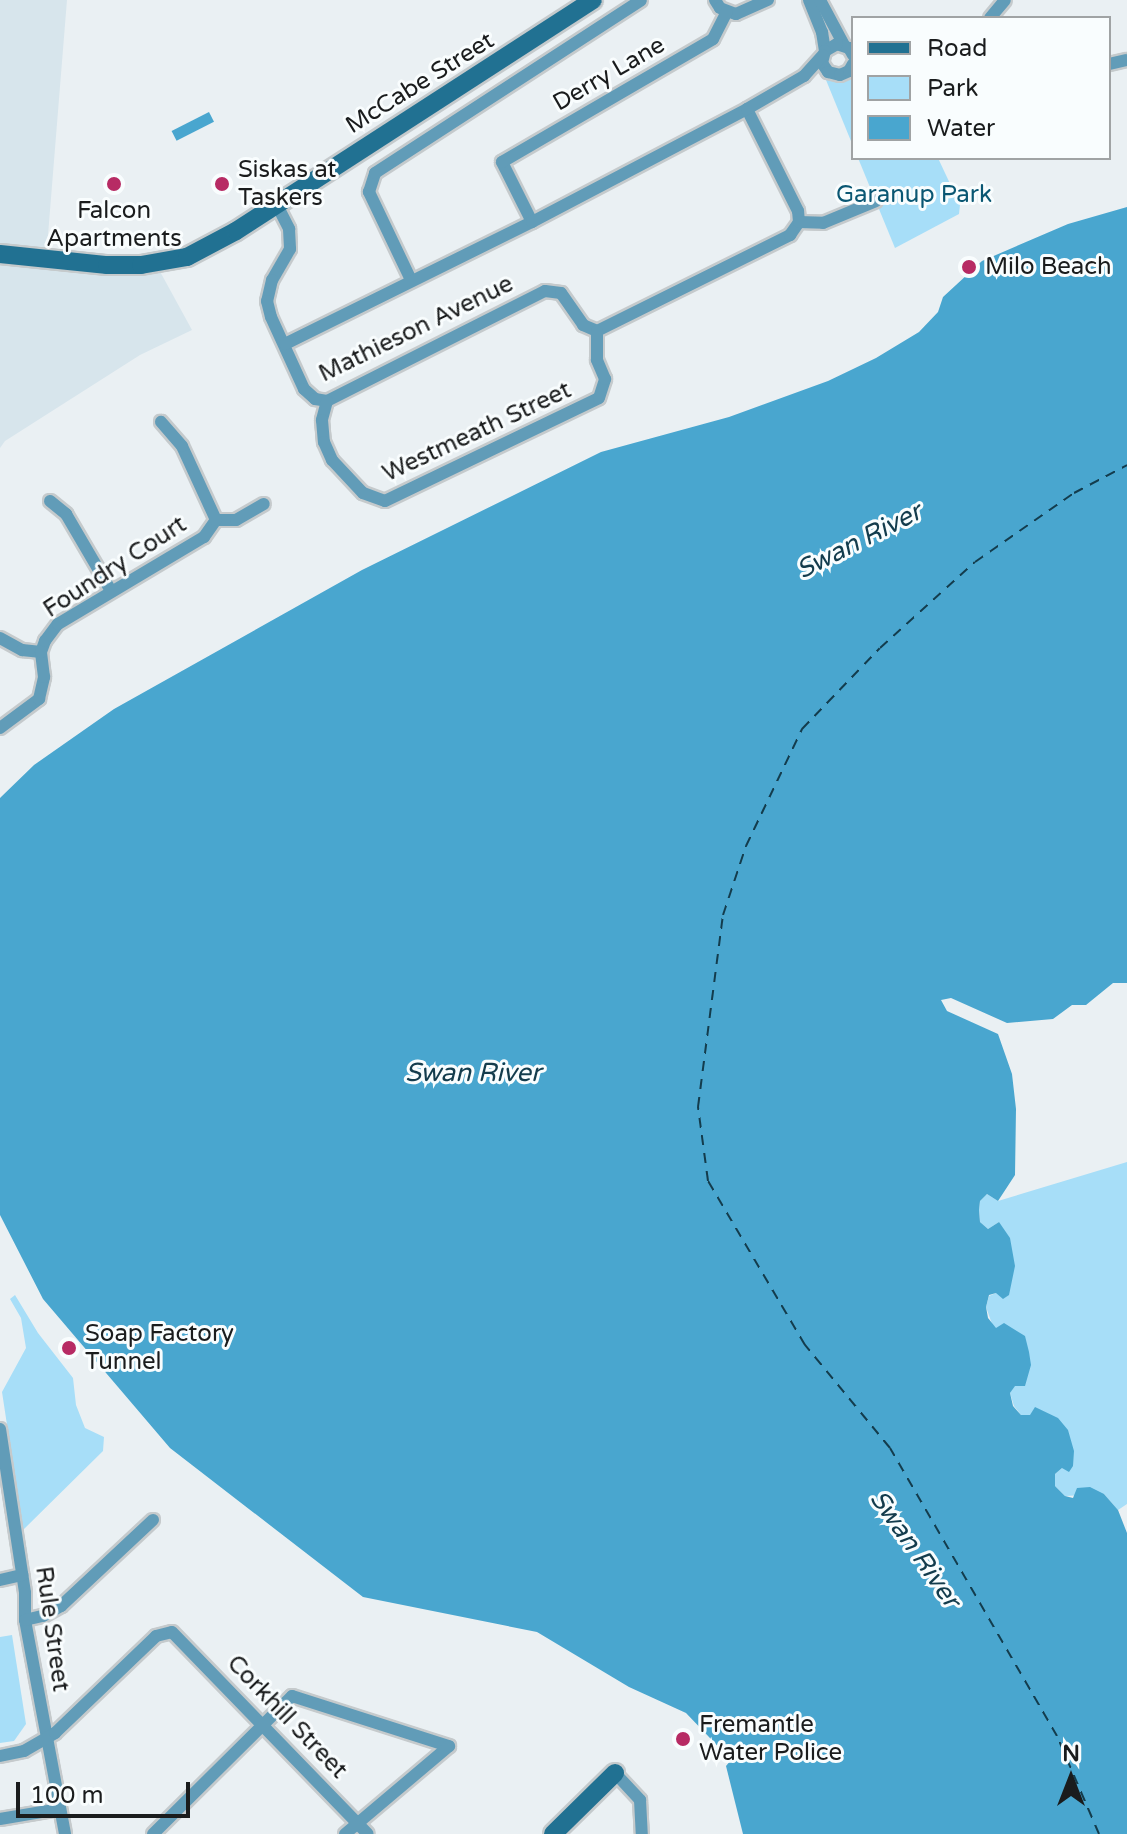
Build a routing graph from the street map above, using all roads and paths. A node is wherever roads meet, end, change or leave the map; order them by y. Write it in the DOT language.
graph roads {
  1 [pos="593,0"];
  2 [pos="641,0"];
  3 [pos="715,0"];
  4 [pos="768,0"];
  5 [pos="809,0"];
  6 [pos="820,0"];
  7 [pos="1005,0"];
  8 [pos="727,12"];
  9 [pos="992,16"];
  10 [pos="849,50"];
  11 [pos="824,53"];
  12 [pos="851,70"];
  13 [pos="828,72"];
  14 [pos="794,82"];
  15 [pos="747,109"];
  16 [pos="876,201"];
  17 [pos="277,205"];
  18 [pos="532,222"];
  19 [pos="799,222"];
  20 [pos="0,254"];
  21 [pos="411,280"];
  22 [pos="597,331"];
  23 [pos="285,344"];
  24 [pos="327,401"];
  25 [pos="161,422"];
  26 [pos="50,501"];
  27 [pos="264,504"];
  28 [pos="216,520"];
  29 [pos="111,591"];
  30 [pos="0,638"];
  31 [pos="41,652"];
  32 [pos="0,728"];
  33 [pos="0,1429"];
  34 [pos="153,1520"];
  35 [pos="22,1575"];
  36 [pos="0,1580"];
  37 [pos="25,1620"];
  38 [pos="264,1724"];
  39 [pos="47,1739"];
  40 [pos="0,1756"];
  41 [pos="615,1773"];
  42 [pos="60,1809"];
  43 [pos="0,1819"];
  44 [pos="357,1822"];
  45 [pos="65,1834"];
  46 [pos="153,1834"];
  47 [pos="345,1834"];
  48 [pos="368,1834"];
  49 [pos="553,1834"];
  50 [pos="642,1834"];
  1 -- 17 [label="street, McCabe Street"];
  2 -- 21 [label="street"];
  3 -- 8 [label="street"];
  4 -- 8 [label="street"];
  5 -- 11 [label="street"];
  6 -- 10 [label="street"];
  7 -- 9 [label="street"];
  8 -- 18 [label="street, Derry Lane"];
  10 -- 11 [label="street"];
  11 -- 13 [label="street"];
  11 -- 14 [label="street, Mathieson Avenue"];
  12 -- 13 [label="street, Mathieson Avenue"];
  13 -- 14 [label="street, Mathieson Avenue"];
  14 -- 15 [label="street, Mathieson Avenue"];
  15 -- 18 [label="street, Mathieson Avenue"];
  15 -- 19 [label="street"];
  16 -- 19 [label="street"];
  17 -- 20 [label="street, McCabe Street"];
  17 -- 23 [label="street"];
  18 -- 21 [label="street, Mathieson Avenue"];
  19 -- 22 [label="street"];
  21 -- 23 [label="street, Mathieson Avenue"];
  22 -- 24 [label="street, Mathieson Avenue"];
  22 -- 24 [label="street, Westmeath Street"];
  23 -- 24 [label="street, Mathieson Avenue"];
  25 -- 28 [label="street, Foundry Court"];
  26 -- 29 [label="street"];
  27 -- 28 [label="street, Foundry Court"];
  28 -- 29 [label="street, Foundry Court"];
  29 -- 31 [label="street, Foundry Court"];
  30 -- 31 [label="street"];
  31 -- 32 [label="street, Foundry Court"];
  33 -- 35 [label="street, Rule Street"];
  34 -- 37 [label="street"];
  35 -- 36 [label="street"];
  35 -- 37 [label="street, Rule Street"];
  37 -- 39 [label="street, Rule Street"];
  38 -- 39 [label="street, Corkhill Street"];
  38 -- 44 [label="street, Corkhill Street"];
  38 -- 44 [label="street"];
  38 -- 46 [label="street"];
  39 -- 40 [label="street"];
  39 -- 42 [label="street, Rule Street"];
  41 -- 49 [label="street"];
  41 -- 50 [label="street"];
  42 -- 43 [label="street"];
  42 -- 45 [label="street, Rule Street"];
  44 -- 47 [label="street"];
  44 -- 48 [label="street, Corkhill Street"];
}
